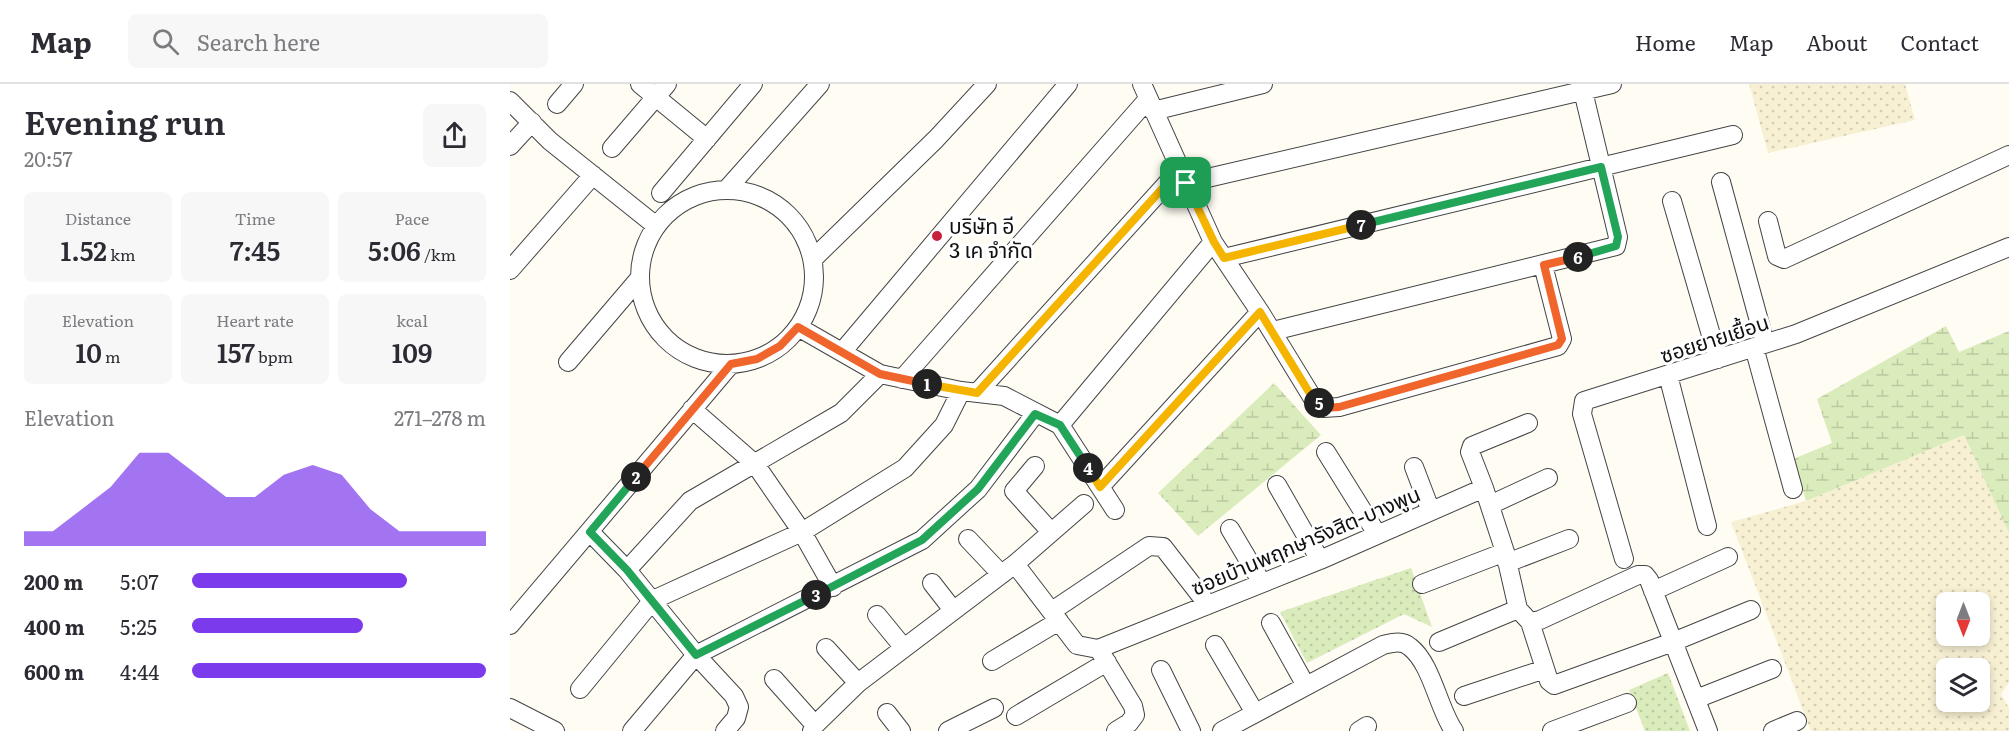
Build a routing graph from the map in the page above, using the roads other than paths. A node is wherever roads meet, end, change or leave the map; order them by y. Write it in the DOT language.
graph roads {
  1 [pos="574,84"];
  2 [pos="640,84"];
  3 [pos="753,84"];
  4 [pos="820,84"];
  5 [pos="987,84"];
  6 [pos="1068,84"];
  7 [pos="1263,84"];
  8 [pos="1612,84"];
  9 [pos="661,90"];
  10 [pos="1582,91"];
  11 [pos="1148,98"];
  12 [pos="510,101"];
  13 [pos="556,104"];
  14 [pos="532,122"];
  15 [pos="1733,135"];
  16 [pos="707,139"];
  17 [pos="510,146"];
  18 [pos="612,148"];
  19 [pos="2009,155"];
  20 [pos="1601,167"];
  21 [pos="593,175"];
  22 [pos="1183,176"];
  23 [pos="1721,182"];
  24 [pos="727,189"];
  25 [pos="661,193"];
  26 [pos="1672,201"];
  27 [pos="1768,221"];
  28 [pos="655,225"];
  29 [pos="1214,242"];
  30 [pos="2009,248"];
  31 [pos="1224,258"];
  32 [pos="813,259"];
  33 [pos="1544,265"];
  34 [pos="510,270"];
  35 [pos="638,280"];
  36 [pos="1260,312"];
  37 [pos="798,327"];
  38 [pos="1273,331"];
  39 [pos="1760,345"];
  40 [pos="842,352"];
  41 [pos="1718,359"];
  42 [pos="568,362"];
  43 [pos="731,364"];
  44 [pos="880,374"];
  45 [pos="1668,375"];
  46 [pos="902,379"];
  47 [pos="969,392"];
  48 [pos="692,409"];
  49 [pos="1035,414"];
  50 [pos="1528,423"];
  51 [pos="1060,425"];
  52 [pos="1326,452"];
  53 [pos="755,464"];
  54 [pos="1035,466"];
  55 [pos="1414,467"];
  56 [pos="1548,478"];
  57 [pos="1277,485"];
  58 [pos="1100,487"];
  59 [pos="1484,488"];
  60 [pos="1793,489"];
  61 [pos="1084,504"];
  62 [pos="1490,505"];
  63 [pos="1430,509"];
  64 [pos="1115,510"];
  65 [pos="1707,526"];
  66 [pos="1230,529"];
  67 [pos="590,532"];
  68 [pos="802,532"];
  69 [pos="1051,532"];
  70 [pos="1377,534"];
  71 [pos="968,539"];
  72 [pos="1569,539"];
  73 [pos="1728,557"];
  74 [pos="1506,558"];
  75 [pos="1624,559"];
  76 [pos="1320,560"];
  77 [pos="1008,569"];
  78 [pos="627,570"];
  79 [pos="932,583"];
  80 [pos="1262,584"];
  81 [pos="1422,584"];
  82 [pos="833,587"];
  83 [pos="1653,591"];
  84 [pos="653,600"];
  85 [pos="1208,605"];
  86 [pos="953,610"];
  87 [pos="1751,610"];
  88 [pos="877,615"];
  89 [pos="1524,615"];
  90 [pos="1056,616"];
  91 [pos="1271,623"];
  92 [pos="510,625"];
  93 [pos="1439,642"];
  94 [pos="1673,642"];
  95 [pos="1215,645"];
  96 [pos="826,648"];
  97 [pos="904,648"];
  98 [pos="696,655"];
  99 [pos="1102,656"];
  100 [pos="992,661"];
  101 [pos="1545,669"];
  102 [pos="1772,669"];
  103 [pos="1161,670"];
  104 [pos="774,679"];
  105 [pos="858,683"];
  106 [pos="1306,686"];
  107 [pos="580,689"];
  108 [pos="1464,696"];
  109 [pos="1696,699"];
  110 [pos="1627,703"];
  111 [pos="510,708"];
  112 [pos="994,708"];
  113 [pos="887,713"];
  114 [pos="1255,713"];
  115 [pos="1016,716"];
  116 [pos="1797,722"];
  117 [pos="814,728"];
  118 [pos="555,731"];
  119 [pos="632,731"];
  120 [pos="725,731"];
  121 [pos="901,731"];
  122 [pos="948,731"];
  123 [pos="1116,731"];
  124 [pos="1191,731"];
  125 [pos="1222,731"];
  126 [pos="1454,731"];
  127 [pos="1552,731"];
  128 [pos="1708,731"];
  129 [pos="1773,731"];
  1 -- 13 [label="street"];
  2 -- 9 [label="street"];
  3 -- 16 [label="street"];
  4 -- 24 [label="street"];
  5 -- 32 [label="street"];
  6 -- 40 [label="street"];
  7 -- 11 [label="street"];
  8 -- 10 [label="street"];
  9 -- 16 [label="street"];
  9 -- 18 [label="street"];
  10 -- 20 [label="street"];
  10 -- 22 [label="street"];
  11 -- 22 [label="street"];
  11 -- 46 [label="street"];
  12 -- 14 [label="street"];
  14 -- 17 [label="street"];
  14 -- 21 [label="street"];
  15 -- 20 [label="street"];
  16 -- 25 [label="street"];
  19 -- 27 [label="street"];
  20 -- 31 [label="street"];
  20 -- 33 [label="street"];
  21 -- 28 [label="street"];
  21 -- 34 [label="street"];
  22 -- 29 [label="street"];
  22 -- 47 [label="street"];
  23 -- 39 [label="street"];
  24 -- 28 [label="street"];
  24 -- 32 [label="street"];
  26 -- 41 [label="street"];
  28 -- 35 [label="street"];
  29 -- 31 [label="street"];
  29 -- 51 [label="street"];
  30 -- 39 [label="street, ซอยยายเยื้อน"];
  31 -- 36 [label="street"];
  32 -- 37 [label="street"];
  33 -- 38 [label="street"];
  33 -- 38 [label="street"];
  35 -- 42 [label="street"];
  35 -- 43 [label="street"];
  36 -- 38 [label="street"];
  36 -- 58 [label="street"];
  37 -- 40 [label="street"];
  37 -- 43 [label="street"];
  39 -- 41 [label="street, ซอยยายเยื้อน"];
  39 -- 60 [label="street"];
  40 -- 44 [label="street"];
  41 -- 45 [label="street, ซอยยายเยื้อน"];
  43 -- 48 [label="street"];
  44 -- 46 [label="street"];
  44 -- 53 [label="street"];
  45 -- 65 [label="street"];
  45 -- 75 [label="street, ซอยยายเยื้อน"];
  46 -- 47 [label="street"];
  47 -- 49 [label="street"];
  47 -- 68 [label="street"];
  48 -- 53 [label="street"];
  48 -- 67 [label="street"];
  49 -- 51 [label="street"];
  49 -- 82 [label="street"];
  50 -- 59 [label="street"];
  51 -- 58 [label="street"];
  52 -- 70 [label="street"];
  53 -- 68 [label="street"];
  53 -- 78 [label="street"];
  54 -- 69 [label="street"];
  55 -- 63 [label="street"];
  56 -- 62 [label="street"];
  57 -- 76 [label="street"];
  58 -- 64 [label="street"];
  59 -- 62 [label="street"];
  59 -- 63 [label="street, ซอยบ้านพฤกษารังสิต-บางพูน"];
  61 -- 69 [label="street"];
  62 -- 74 [label="street"];
  63 -- 70 [label="street, ซอยบ้านพฤกษารังสิต-บางพูน"];
  66 -- 80 [label="street"];
  67 -- 78 [label="street"];
  67 -- 92 [label="street"];
  68 -- 82 [label="street"];
  68 -- 84 [label="street"];
  69 -- 77 [label="street"];
  70 -- 76 [label="street, ซอยบ้านพฤกษารังสิต-บางพูน"];
  71 -- 77 [label="street"];
  72 -- 74 [label="street"];
  73 -- 83 [label="street"];
  74 -- 81 [label="street"];
  74 -- 89 [label="street"];
  76 -- 80 [label="street, ซอยบ้านพฤกษารังสิต-บางพูน"];
  77 -- 86 [label="street"];
  77 -- 90 [label="street"];
  78 -- 84 [label="street"];
  79 -- 86 [label="street"];
  80 -- 85 [label="street, ซอยบ้านพฤกษารังสิต-บางพูน"];
  82 -- 98 [label="street"];
  83 -- 89 [label="street"];
  83 -- 94 [label="street"];
  84 -- 98 [label="street"];
  84 -- 107 [label="street"];
  85 -- 90 [label="street"];
  85 -- 99 [label="street, ซอยบ้านพฤกษารังสิต-บางพูน"];
  86 -- 97 [label="street"];
  87 -- 94 [label="street"];
  88 -- 97 [label="street"];
  89 -- 93 [label="street"];
  89 -- 101 [label="street"];
  90 -- 99 [label="street"];
  90 -- 100 [label="street"];
  91 -- 106 [label="street"];
  94 -- 101 [label="street"];
  94 -- 109 [label="street"];
  95 -- 114 [label="street"];
  96 -- 105 [label="street"];
  97 -- 105 [label="street"];
  98 -- 119 [label="street"];
  98 -- 120 [label="street"];
  99 -- 115 [label="street, ซอยบ้านพฤกษารังสิต-บางพูน"];
  99 -- 123 [label="street"];
  101 -- 108 [label="street"];
  102 -- 109 [label="street"];
  103 -- 124 [label="street"];
  104 -- 117 [label="street"];
  105 -- 117 [label="street"];
  106 -- 114 [label="street"];
  106 -- 126 [label="street"];
  109 -- 128 [label="street"];
  110 -- 127 [label="street"];
  111 -- 118 [label="street"];
  112 -- 122 [label="street"];
  113 -- 121 [label="street"];
  114 -- 125 [label="street"];
  116 -- 129 [label="street"];
}
